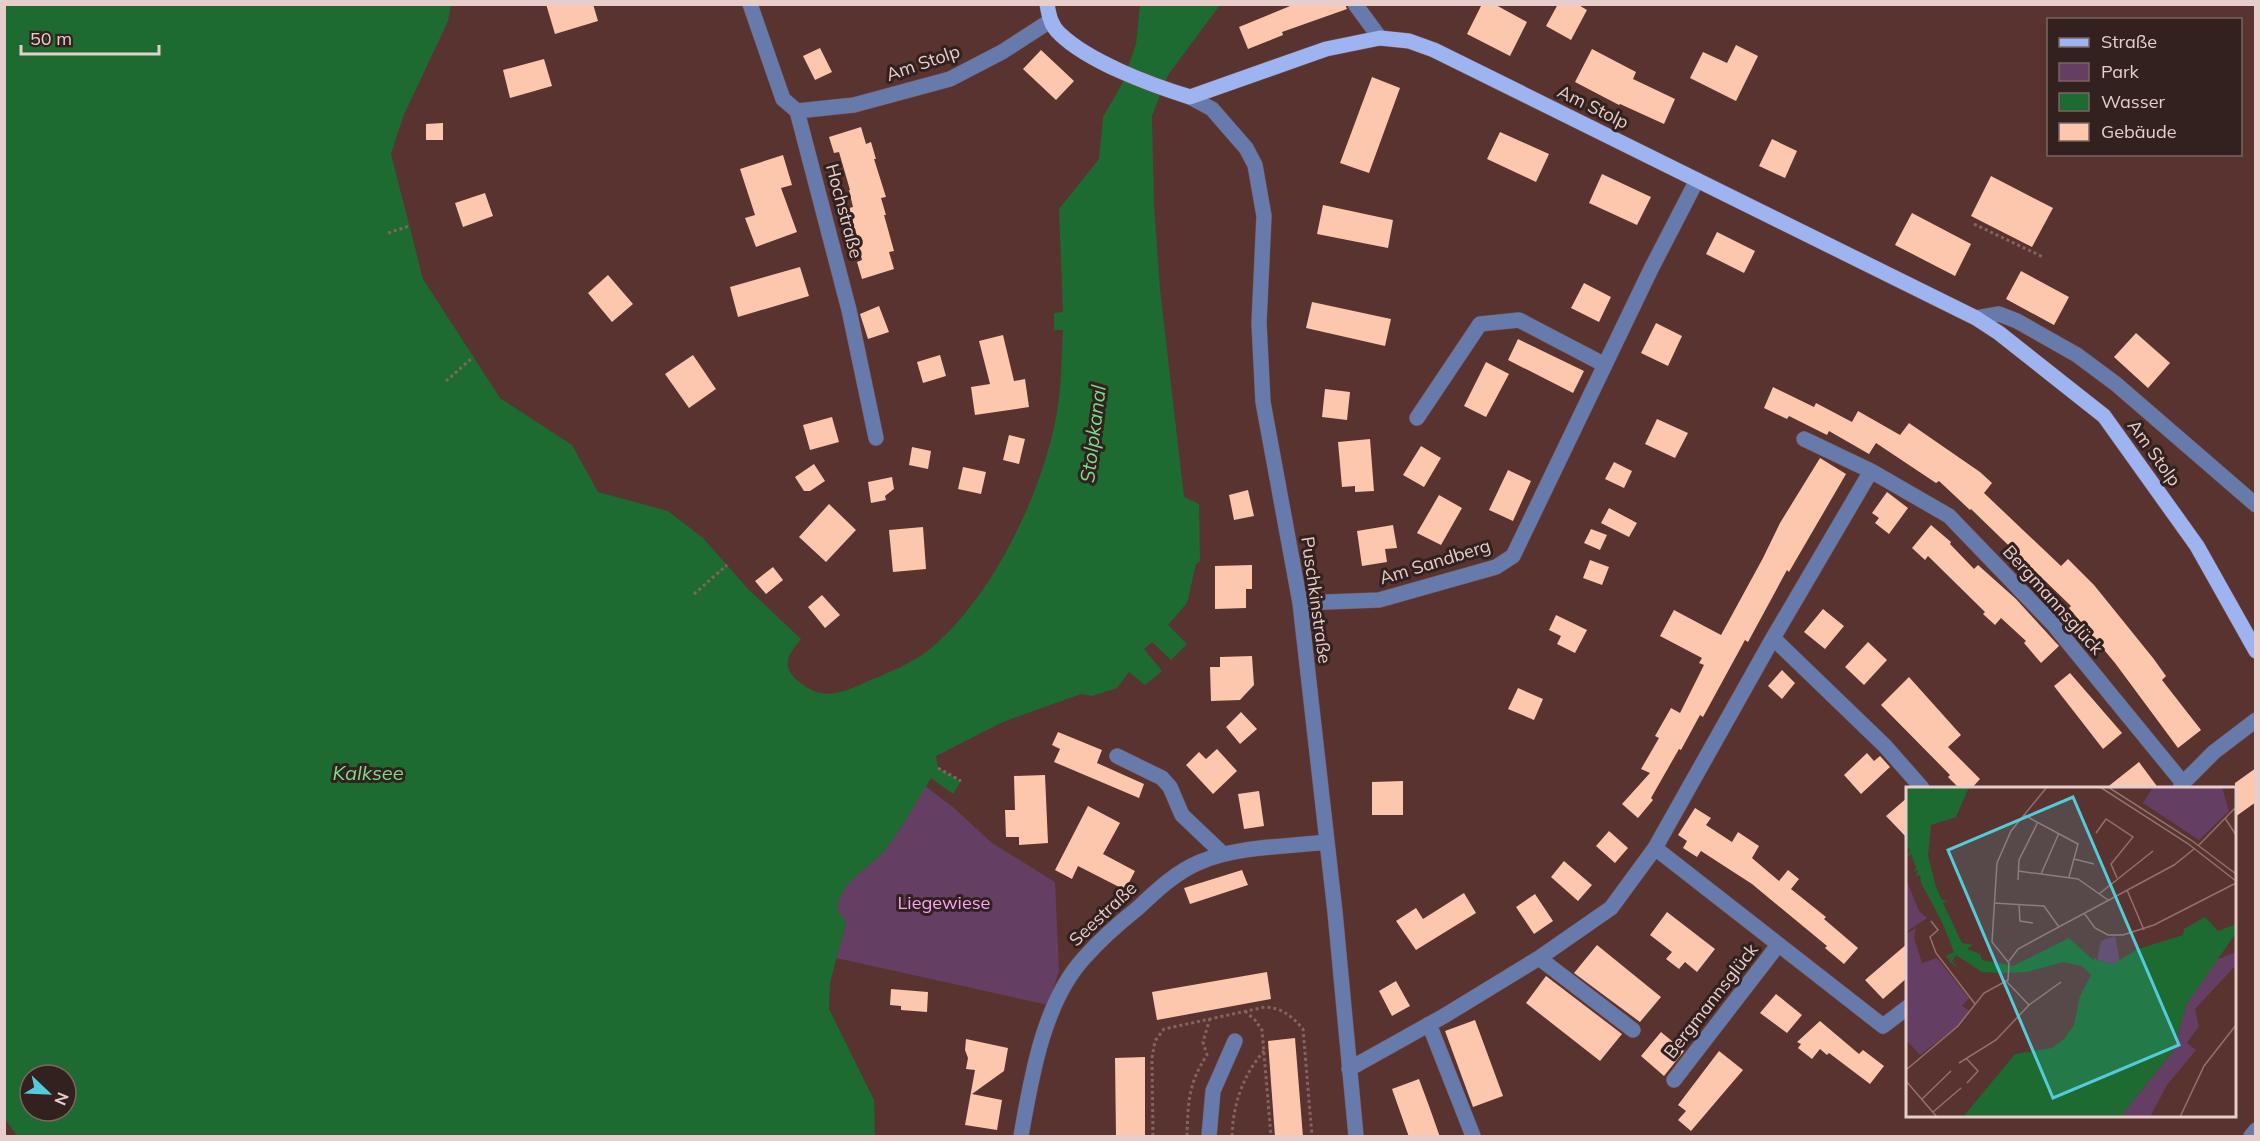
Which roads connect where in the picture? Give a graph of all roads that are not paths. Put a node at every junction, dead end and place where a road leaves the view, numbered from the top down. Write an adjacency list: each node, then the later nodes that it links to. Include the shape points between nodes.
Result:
1 (750, 4): 7 (street, Hochstraße, via 783,99)
2 (1047, 4): 4 (main road)
3 (1355, 4): 5 (street)
4 (1050, 21): 6 (main road, via 1059,33 1103,63); 7 (street, Am Stolp, via 950,79 854,105)
5 (1380, 38): 6 (main road, Am Stolp, via 1326,49); 8 (main road, Am Stolp, via 1409,41 1434,50)
6 (1184, 95): 16 (street, Puschkinstraße, via 1212,109 1246,148 1255,165 1264,216 1259,324 1263,402)
7 (797, 111): 12 (street, Hochstraße, via 849,310)
8 (1697, 180): 9 (main road, Am Stolp); 10 (street, Am Sandberg)
9 (1976, 318): 15 (street, Am Stolp, via 1999,314 2077,355); 18 (main road, Am Stolp, via 2103,416 2197,546)
10 (1605, 365): 11 (street, via 1519,320 1480,324); 16 (street, Am Sandberg, via 1513,556 1496,567 1379,600)
11 (1417, 418)
12 (876, 438)
13 (1804, 439): 14 (street, Bergmannsglück)
14 (1871, 471): 17 (street); 21 (street, Bergmannsglück, via 1949,516 2053,624)
15 (2256, 505)
16 (1300, 603): 23 (street, Puschkinstraße)
17 (1773, 638): 22 (street, via 1886,746); 24 (street)
18 (2256, 651)
19 (2256, 720): 21 (street, Bergmannsglück, via 2214,752)
20 (1118, 756): 25 (street, via 1162,778 1170,786 1182,815)
21 (2182, 786)
22 (1920, 787)
23 (1326, 842): 25 (street, Seestraße); 32 (street, Puschkinstraße)
24 (1655, 848): 26 (street, Bergmannsglück); 27 (street, via 1611,908)
25 (1223, 854): 35 (street, Seestraße, via 1174,876 1083,959 1051,1014 1032,1073)
26 (1778, 945): 28 (street, Bergmannsglück, via 1883,1026); 33 (street, Bergmannsglück)
27 (1539, 958): 29 (street); 30 (street)
28 (1906, 1009)
29 (1429, 1024): 32 (street); 38 (street)
30 (1633, 1030)
31 (1235, 1041): 36 (street, via 1213,1091)
32 (1349, 1069): 37 (street, Puschkinstraße)
33 (1674, 1080)
34 (2256, 1130): 39 (street)
35 (1021, 1137)
36 (1209, 1137)
37 (1356, 1137)
38 (1473, 1137)
39 (2251, 1137)

